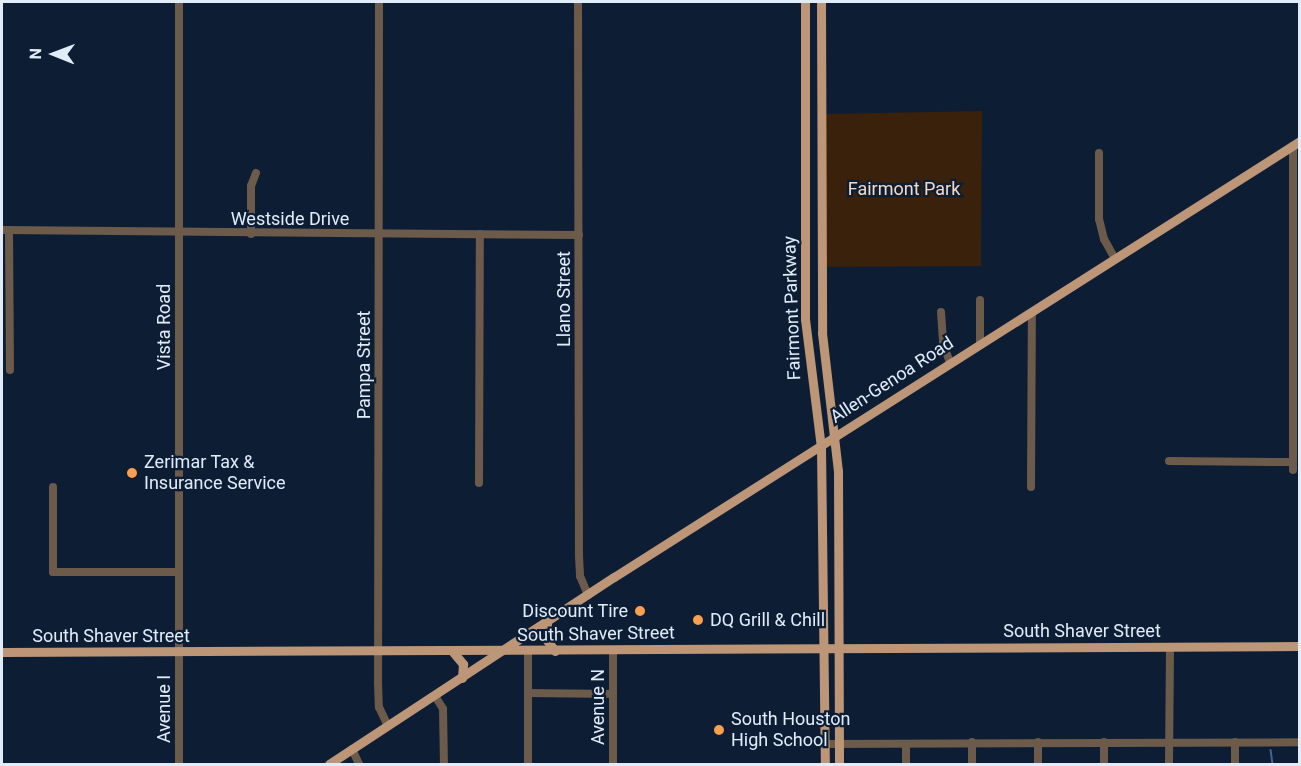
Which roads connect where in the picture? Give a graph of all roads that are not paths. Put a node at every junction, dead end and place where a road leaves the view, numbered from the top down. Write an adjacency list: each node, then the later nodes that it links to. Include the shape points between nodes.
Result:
1 (179, 2): 15 (street, Vista Road)
2 (379, 2): 17 (street, Pampa Street)
3 (578, 2): 19 (street, Llano Street)
4 (805, 2): 6 (main road, Fairmont Parkway)
5 (821, 2): 7 (main road, Fairmont Parkway)
6 (805, 104): 7 (main road); 12 (main road, Fairmont Parkway)
7 (821, 104): 11 (main road, Fairmont Parkway)
8 (1296, 144): 13 (street); 20 (main road, Allen-Genoa Road)
9 (1099, 153): 20 (street, via 1101,230)
10 (256, 173): 16 (street, via 251,186)
11 (821, 195): 12 (main road); 28 (main road, Fairmont Parkway)
12 (805, 196): 26 (main road, Fairmont Parkway)
13 (1296, 198): 24 (street)
14 (5, 230): 15 (street, Westside Drive); 29 (street)
15 (179, 234): 16 (street, Westside Drive); 38 (street, Vista Road)
16 (251, 234): 17 (street, Westside Drive)
17 (379, 234): 18 (street, Westside Drive); 49 (street, Pampa Street)
18 (480, 234): 19 (street, Westside Drive); 33 (street)
19 (579, 235): 39 (street, Llano Street, via 579,562)
20 (1115, 259): 23 (main road, Allen-Genoa Road)
21 (980, 300): 25 (street)
22 (941, 312): 27 (street, via 943,344)
23 (1032, 313): 25 (main road, Allen-Genoa Road); 35 (street)
24 (1296, 329): 32 (street, via 1293,466)
25 (980, 343): 27 (main road, Allen-Genoa Road)
26 (807, 356): 28 (main road, via 813,362); 31 (main road, Fairmont Parkway)
27 (950, 362): 30 (main road, Allen-Genoa Road)
28 (825, 363): 30 (main road, Fairmont Parkway)
29 (10, 370)
30 (834, 437): 31 (main road, Allen-Genoa Road); 36 (main road, Fairmont Parkway)
31 (821, 447): 37 (main road, Fairmont Parkway); 39 (main road, Allen-Genoa Road)
32 (1168, 461)
33 (479, 483)
34 (53, 487): 38 (street, via 53,572)
35 (1031, 487)
36 (838, 527): 37 (main road); 44 (main road, Fairmont Parkway)
37 (822, 528): 43 (main road, Fairmont Parkway)
38 (179, 572): 52 (street, Vista Road)
39 (588, 595): 40 (main road, Allen-Genoa Road)
40 (547, 622): 46 (main road, Allen-Genoa Road); 47 (main road, via 546,639)
41 (1299, 646): 42 (main road, South Shaver Street)
42 (1170, 647): 44 (main road, South Shaver Street); 63 (street)
43 (824, 648): 44 (main road, South Shaver Street); 45 (main road, South Shaver Street); 57 (main road, Fairmont Parkway)
44 (838, 648): 58 (main road, Fairmont Parkway)
45 (613, 650): 47 (main road, South Shaver Street); 55 (street, Avenue N)
46 (503, 651): 50 (main road, South Shaver Street); 51 (main road, South Shaver Street); 53 (main road, Allen-Genoa Road)
47 (555, 651): 51 (main road, South Shaver Street)
48 (2, 652): 52 (main road, South Shaver Street)
49 (378, 652): 50 (main road, South Shaver Street); 52 (main road, South Shaver Street); 59 (street, Pampa Street, via 379,707)
50 (453, 652): 53 (main road, via 463,664)
51 (528, 652): 54 (street)
52 (179, 653): 70 (street, Avenue I)
53 (462, 678): 56 (main road, Allen-Genoa Road)
54 (528, 693): 55 (street); 74 (street)
55 (613, 694): 75 (street, Avenue N)
56 (435, 696): 59 (main road, Allen-Genoa Road); 73 (street, via 443,709)
57 (824, 700): 58 (main road); 67 (main road, Fairmont Parkway)
58 (839, 714): 66 (main road, Fairmont Parkway)
59 (388, 726): 69 (main road, Allen-Genoa Road)
60 (972, 742): 61 (street); 68 (street); 79 (street)
61 (1038, 742): 62 (street); 80 (street)
62 (1104, 742): 63 (street); 81 (street)
63 (1170, 742): 64 (street); 82 (street)
64 (1235, 742): 65 (street); 83 (street)
65 (1299, 742)
66 (839, 743): 67 (street); 68 (street); 77 (main road, Fairmont Parkway)
67 (825, 744): 76 (main road, Fairmont Parkway)
68 (906, 744): 78 (street)
69 (352, 749): 71 (main road, Allen-Genoa Road); 72 (street)
70 (179, 765)
71 (329, 765)
72 (359, 765)
73 (444, 765)
74 (528, 765)
75 (613, 765)
76 (825, 765)
77 (839, 765)
78 (906, 765)
79 (972, 765)
80 (1038, 765)
81 (1104, 765)
82 (1169, 765)
83 (1235, 765)

